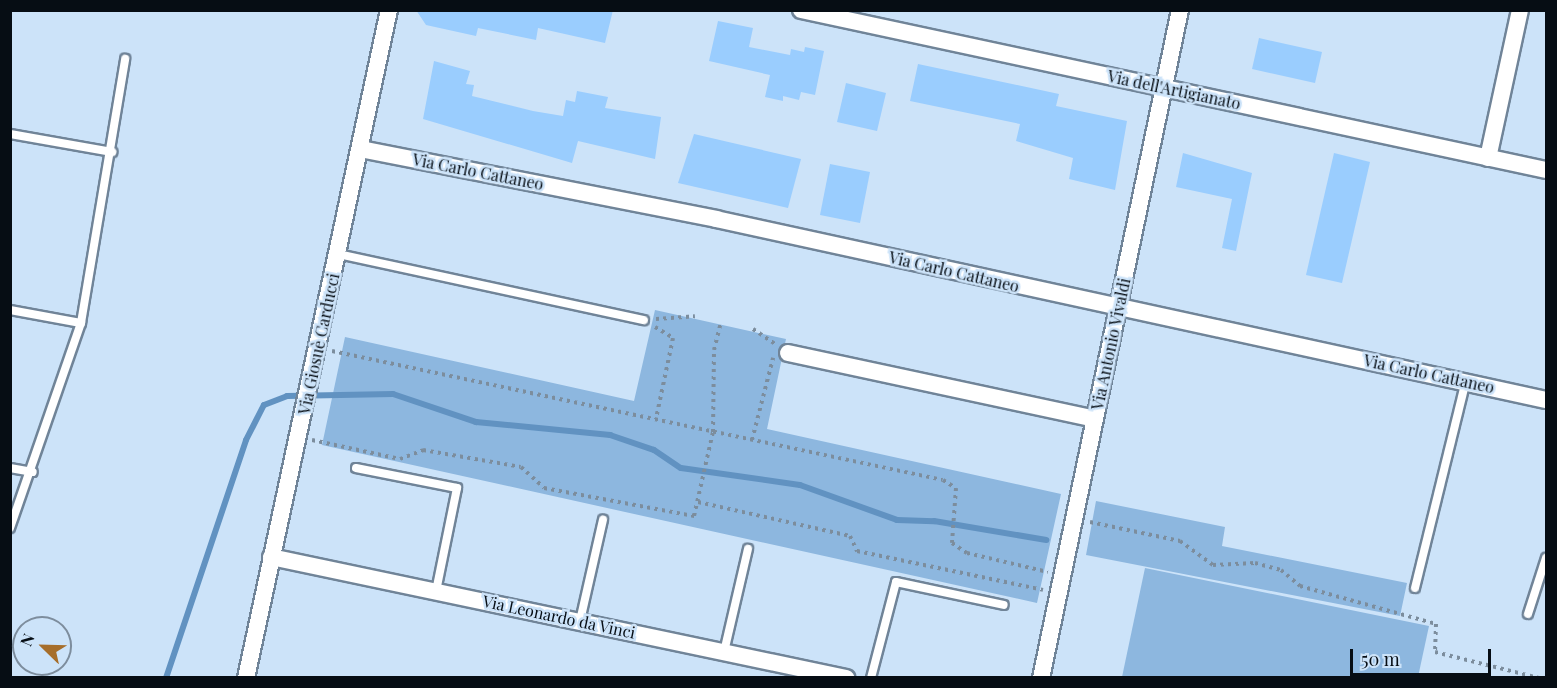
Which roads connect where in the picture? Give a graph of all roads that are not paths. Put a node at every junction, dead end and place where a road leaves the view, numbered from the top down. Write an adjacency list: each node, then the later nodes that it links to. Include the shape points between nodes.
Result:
1 (389, 10): 8 (street, Via Giosuè Carducci)
2 (801, 10): 6 (street, Via dell'Artigianato)
3 (1180, 10): 6 (street, Via Antonio Vivaldi)
4 (1520, 10): 10 (street)
5 (125, 59): 9 (lane)
6 (1164, 88): 10 (street, Via dell'Artigianato); 13 (street, Via Antonio Vivaldi)
7 (10, 134): 9 (lane)
8 (360, 149): 12 (street, Via Giosuè Carducci); 13 (street, Via Carlo Cattaneo)
9 (112, 152): 16 (lane)
10 (1488, 158): 11 (street, Via dell'Artigianato)
11 (1546, 170)
12 (338, 254): 15 (lane); 27 (street, Via Giosuè Carducci)
13 (1118, 308): 18 (street, Via Carlo Cattaneo); 20 (street, Via Antonio Vivaldi)
14 (10, 310): 16 (lane)
15 (644, 320)
16 (81, 323): 23 (lane)
17 (788, 353): 20 (street)
18 (1467, 381): 19 (street, Via Carlo Cattaneo); 29 (lane)
19 (1546, 400)
20 (1095, 419): 38 (street, Via Antonio Vivaldi)
21 (10, 468): 23 (lane)
22 (356, 468): 30 (lane, via 458,488)
23 (33, 472): 25 (lane)
24 (603, 519): 33 (lane)
25 (10, 528)
26 (748, 549): 34 (lane)
27 (272, 557): 30 (street, Via Leonardo da Vinci); 35 (street, Via Giosuè Carducci)
28 (1546, 558): 32 (lane)
29 (1415, 588)
30 (436, 591): 33 (street, Via Leonardo da Vinci)
31 (1004, 605): 37 (lane, via 896,582)
32 (1528, 614)
33 (580, 621): 34 (street, Via Leonardo da Vinci)
34 (724, 652): 36 (street, Via Leonardo da Vinci)
35 (246, 678)
36 (846, 678)
37 (872, 678)
38 (1041, 678)

